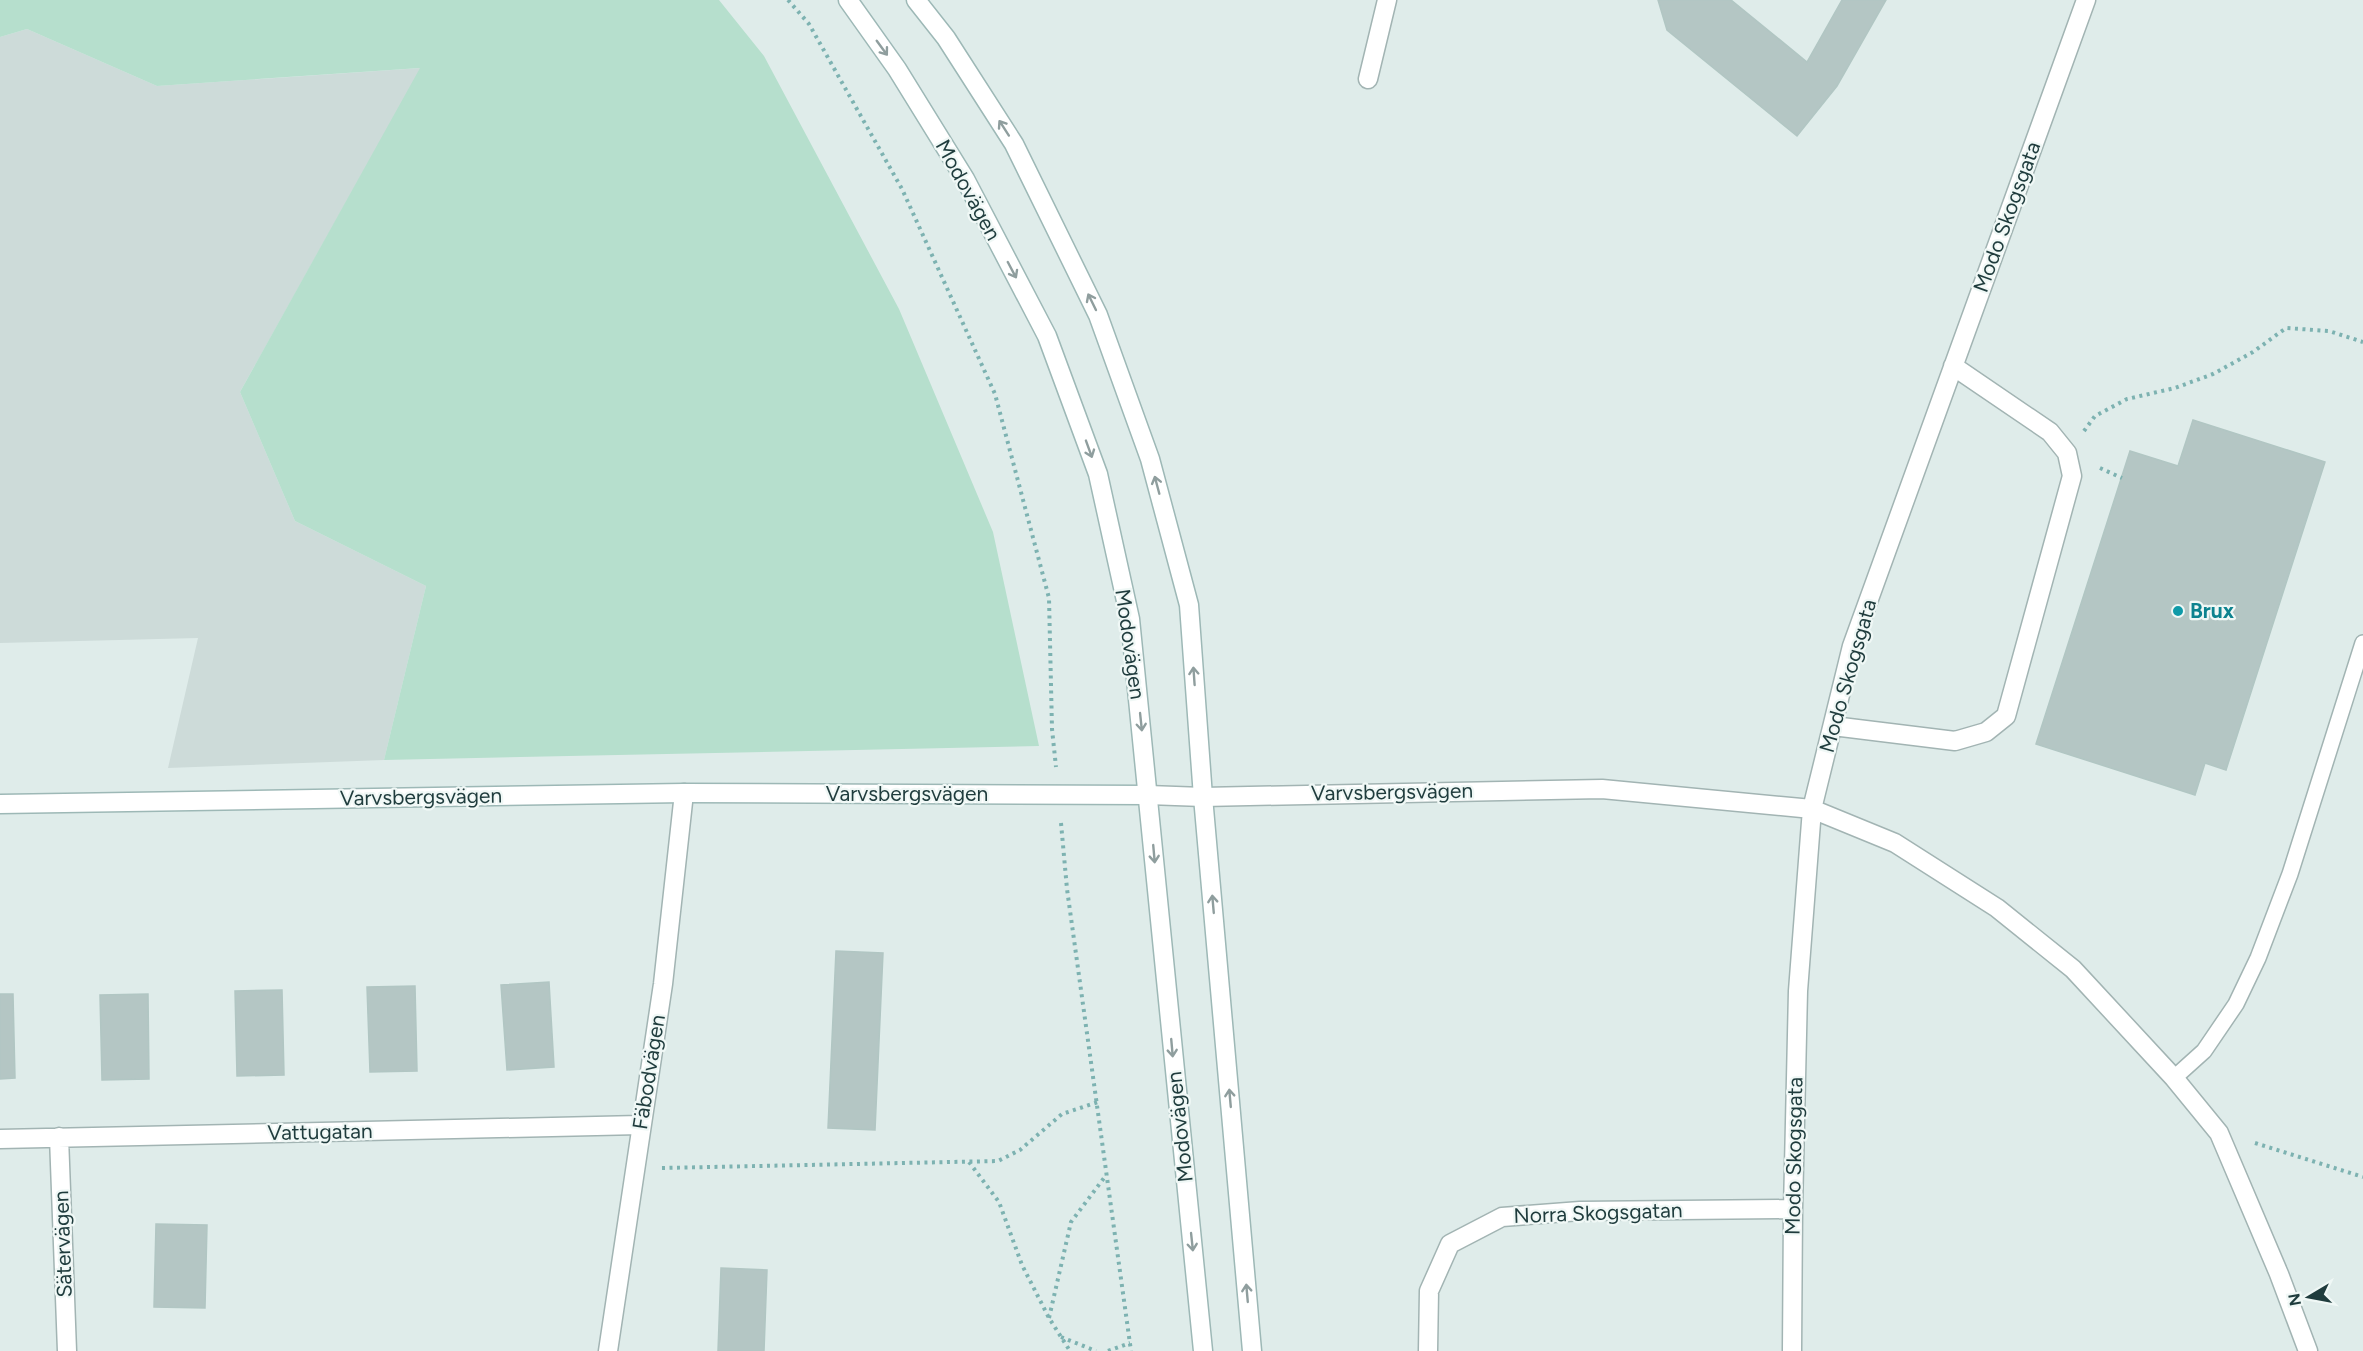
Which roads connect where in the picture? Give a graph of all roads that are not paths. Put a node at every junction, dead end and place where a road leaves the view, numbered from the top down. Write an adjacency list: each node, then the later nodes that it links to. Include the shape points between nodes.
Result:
1 (848, 0): 10 (street, Modovägen, one-way to 10, via 897,69 965,179 1051,346 1098,474 1128,608)
2 (916, 0): 11 (street, one-way to 2, via 1189,605 1150,459 1098,315 1014,144 946,38)
3 (1387, 0): 5 (street)
4 (2086, 0): 6 (street, Modo Skogsgata)
5 (1368, 80)
6 (1953, 366): 8 (street, Modo Skogsgata, via 1852,646); 8 (street, via 2050,432 2067,453 2072,476 2006,716 1986,732 1955,741)
7 (2363, 643): 14 (lane, via 2290,874 2258,958 2236,1004 2204,1051)
8 (1833, 726): 13 (street, Modo Skogsgata)
9 (684, 793): 10 (street, Varvsbergsvägen); 12 (street, Varvsbergsvägen); 15 (street, Fäbodvägen, via 663,984)
10 (1148, 795): 11 (street, Varvsbergsvägen); 21 (street, Modovägen, one-way to 21)
11 (1203, 797): 13 (street, Varvsbergsvägen, via 1602,789); 22 (street, one-way to 11)
12 (0, 804)
13 (1812, 810): 14 (street, Varvsbergsvägen, via 1895,843 1997,908 2073,969); 18 (street, Modo Skogsgata, via 1798,991)
14 (2174, 1078): 25 (street, Varvsbergsvägen, via 2219,1133)
15 (640, 1125): 16 (street, Vattugatan); 20 (street, Fäbodvägen)
16 (58, 1137): 17 (street, Vattugatan); 19 (street, Sätervägen)
17 (0, 1139)
18 (1793, 1209): 23 (street, Norra Skogsgatan, via 1581,1211 1502,1217 1450,1244 1429,1291); 24 (street, Modo Skogsgata)
19 (67, 1351)
20 (608, 1351)
21 (1203, 1351)
22 (1252, 1351)
23 (1428, 1351)
24 (1792, 1351)
25 (2308, 1351)

